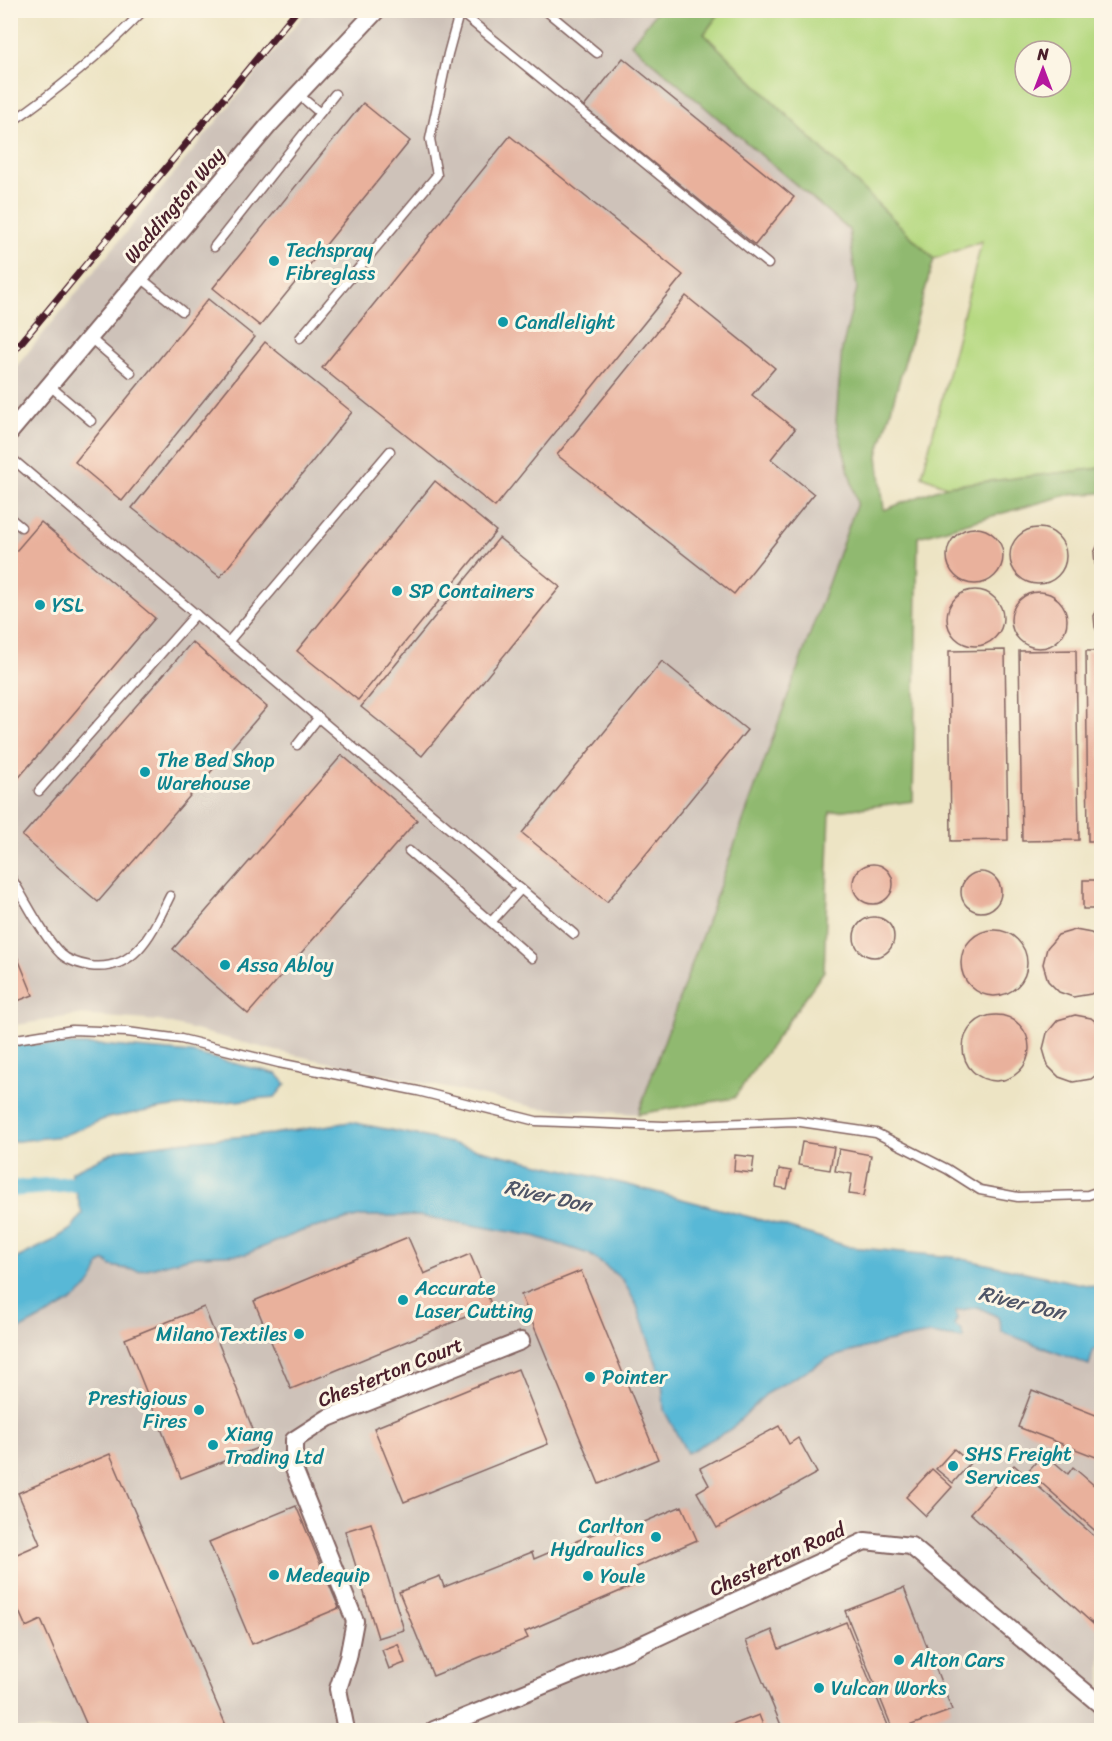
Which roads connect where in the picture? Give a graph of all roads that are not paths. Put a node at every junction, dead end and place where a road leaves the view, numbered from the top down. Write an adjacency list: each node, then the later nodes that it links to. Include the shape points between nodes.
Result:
1 (144, 10): 9 (lane, via 99,55)
2 (377, 10): 6 (street, Waddington Way)
3 (545, 10): 5 (lane)
4 (460, 11): 11 (lane); 15 (lane, via 430,139 437,175)
5 (597, 53)
6 (298, 94): 8 (lane); 12 (street, Waddington Way)
7 (335, 94): 8 (lane)
8 (320, 113): 10 (lane)
9 (10, 123)
10 (214, 247)
11 (768, 264)
12 (141, 278): 13 (lane); 14 (street, Waddington Way)
13 (182, 311)
14 (90, 338): 16 (lane); 17 (street, Waddington Way)
15 (300, 338)
16 (131, 373)
17 (50, 386): 18 (lane); 19 (street, Waddington Way)
18 (91, 421)
19 (10, 432)
20 (390, 451): 25 (lane)
21 (10, 457): 24 (lane)
22 (10, 518): 23 (lane)
23 (21, 527)
24 (196, 614): 25 (lane); 28 (lane)
25 (229, 641): 26 (lane)
26 (319, 717): 27 (lane); 31 (lane)
27 (297, 745)
28 (39, 791)
29 (409, 851): 33 (lane)
30 (10, 876): 32 (lane, via 62,955 79,964 99,967 123,962 138,952)
31 (521, 889): 33 (lane); 34 (lane)
32 (170, 896)
33 (491, 922): 35 (lane)
34 (574, 934)
35 (532, 958)
36 (10, 1040): 37 (lane, via 72,1030 181,1039 536,1121 664,1126 794,1121 876,1133 980,1190 1018,1197 1088,1195)
37 (1101, 1190)
38 (521, 1341): 40 (street, Chesterton Court, via 328,1418 294,1440 294,1469 355,1621 338,1689)
39 (1101, 1706): 41 (street, Chesterton Road, via 911,1546 865,1541 632,1649)
40 (346, 1731)
41 (434, 1731)

